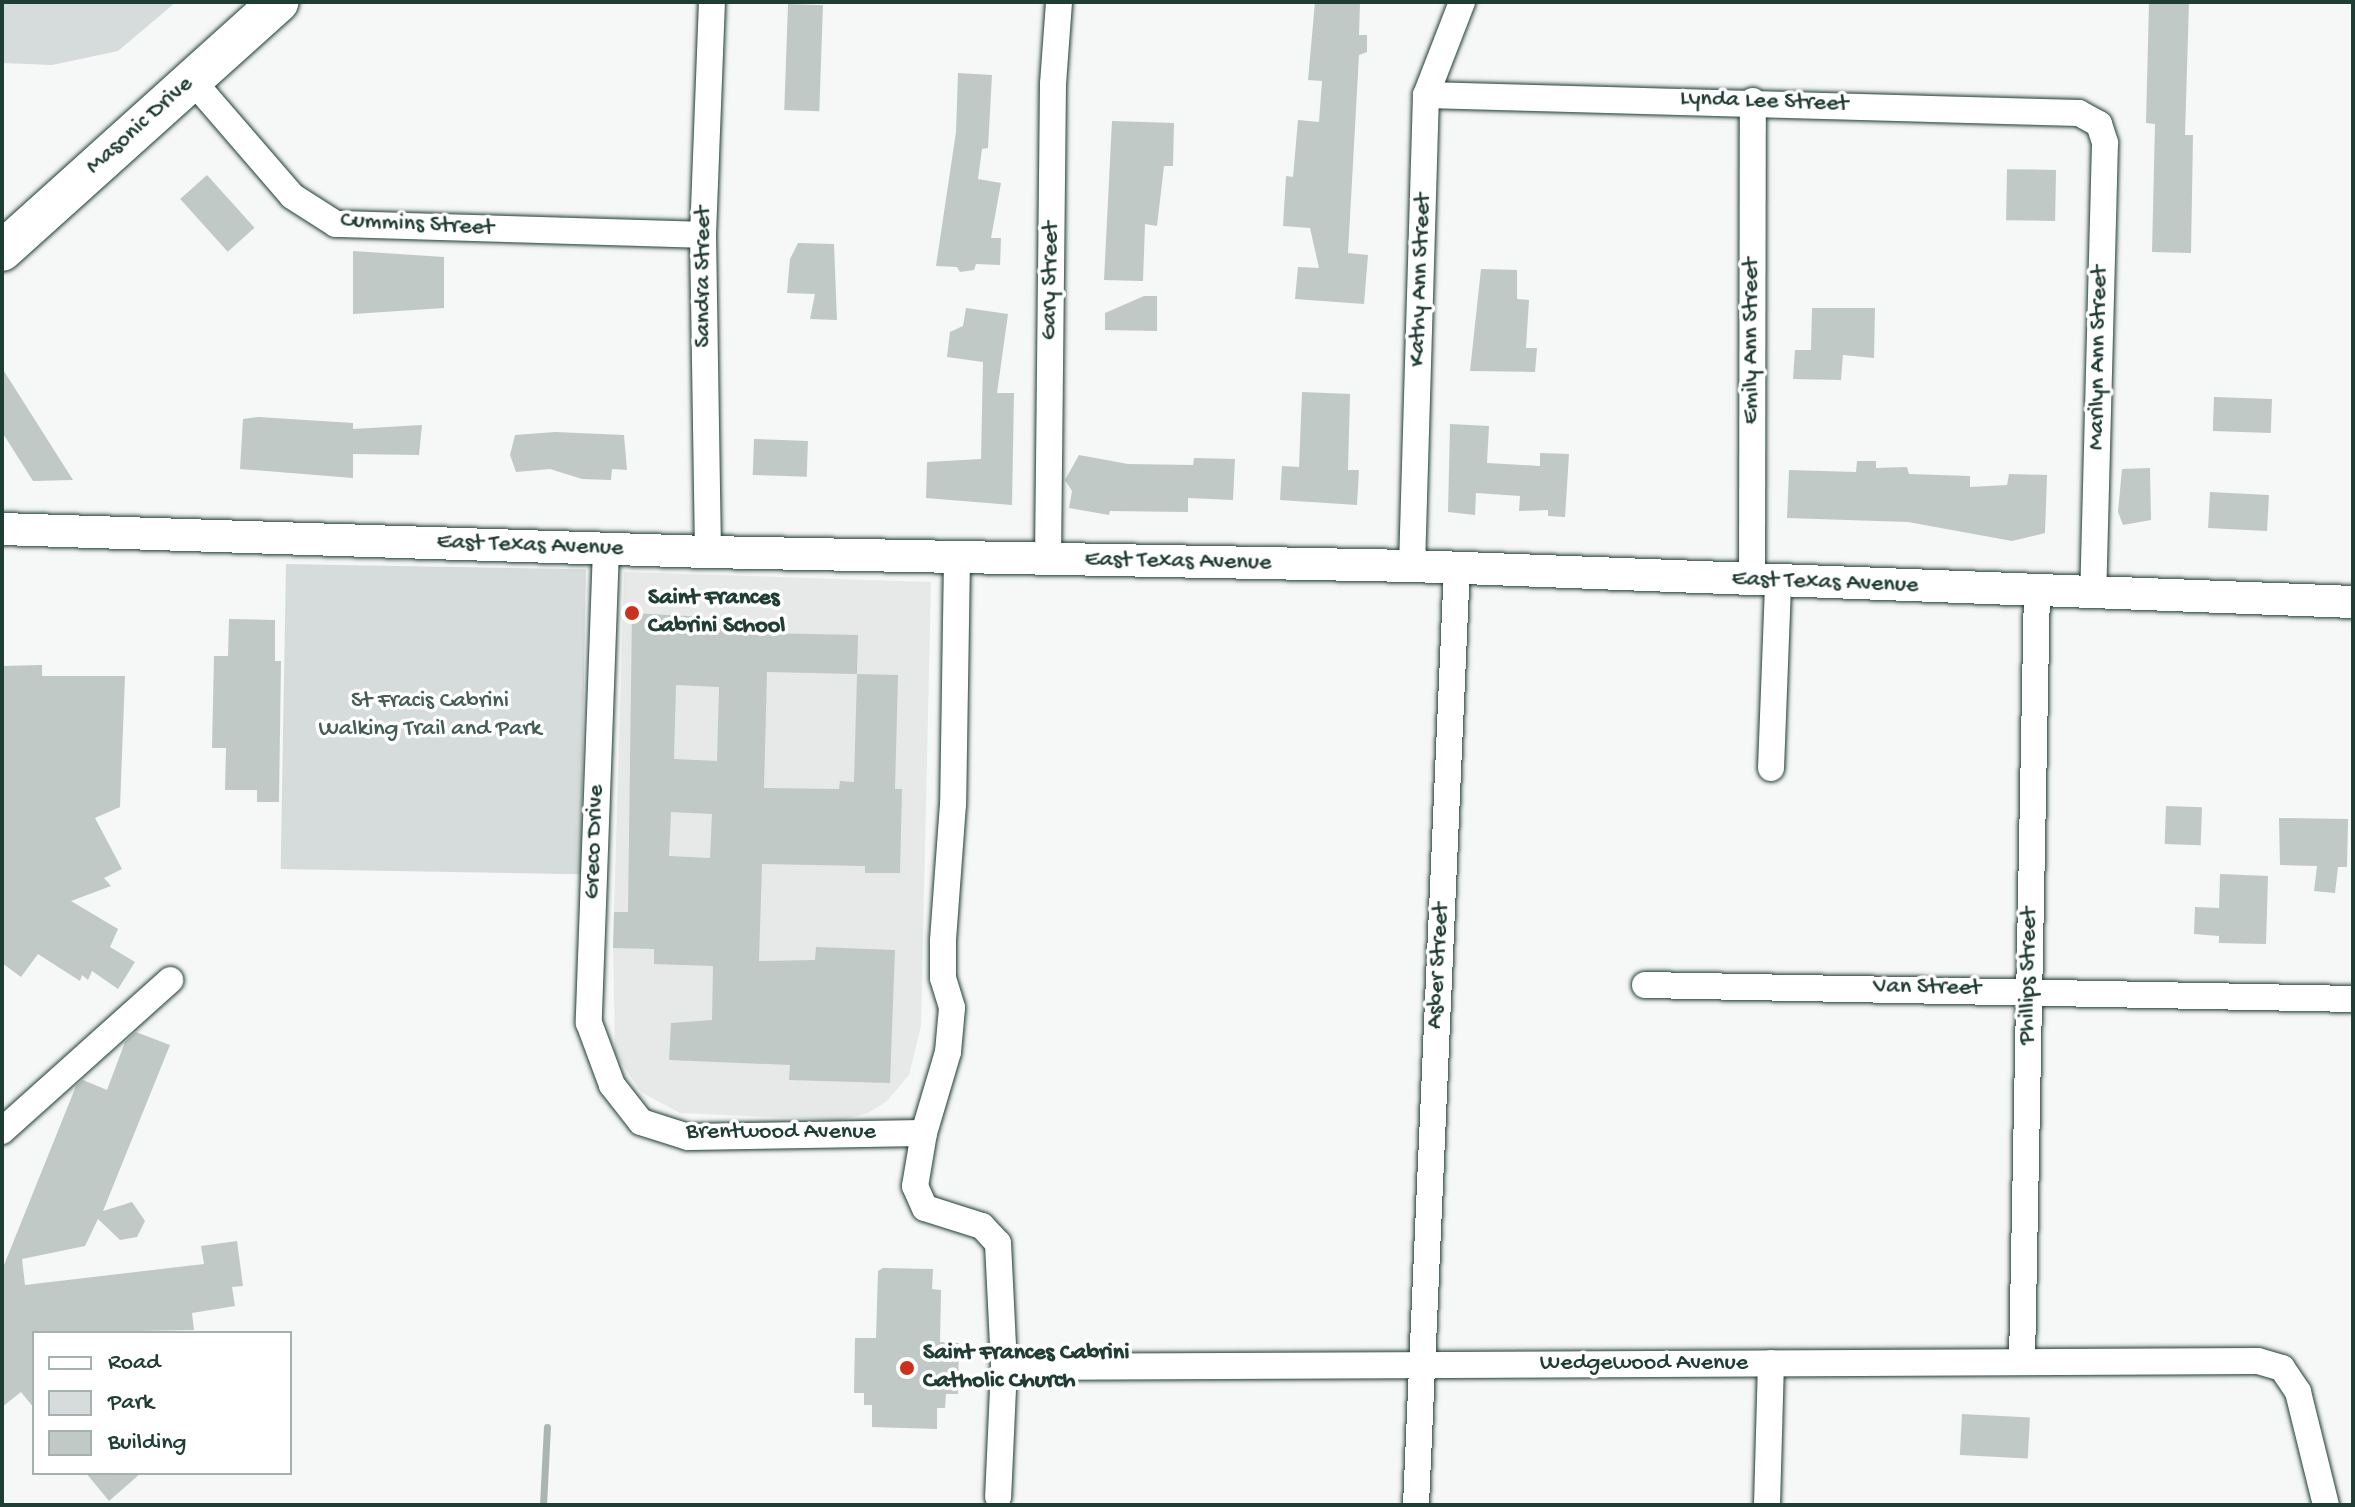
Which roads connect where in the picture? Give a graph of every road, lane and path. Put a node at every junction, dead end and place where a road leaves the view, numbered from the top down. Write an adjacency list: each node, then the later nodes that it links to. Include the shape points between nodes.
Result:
1 (279, 2): 5 (main road, Masonic Drive)
2 (712, 2): 9 (street, Sandra Street)
3 (1059, 2): 15 (street, Gary Street, via 1053,84)
4 (1462, 2): 6 (street, Kathy Ann Street)
5 (192, 80): 9 (street, Cummins Street, via 292,196 336,224); 10 (main road, Masonic Drive)
6 (1426, 95): 7 (street, Lynda Lee Street); 16 (street, Kathy Ann Street)
7 (1753, 101): 8 (street, Lynda Lee Street, via 2079,113); 18 (street, Emily Ann Street)
8 (2099, 124): 20 (street, Marilyn Ann Street, via 2105,143)
9 (703, 235): 13 (street, Sandra Street)
10 (2, 251)
11 (2, 529): 12 (street, East Texas Avenue)
12 (606, 549): 13 (street, East Texas Avenue); 27 (street, Greco Drive, via 589,1023 612,1085)
13 (708, 552): 14 (street, East Texas Avenue)
14 (957, 558): 15 (street, East Texas Avenue); 29 (street, via 954,789 943,941 943,978 952,1008 948,1052)
15 (1048, 560): 16 (street, East Texas Avenue)
16 (1412, 566): 17 (street, East Texas Avenue)
17 (1457, 567): 18 (street, East Texas Avenue); 32 (street, Asber Street)
18 (1765, 582): 19 (street, East Texas Avenue); 22 (street)
19 (2037, 589): 20 (street, East Texas Avenue); 25 (street, Phillips Street)
20 (2093, 592): 21 (street, East Texas Avenue)
21 (2353, 602)
22 (1771, 768)
23 (170, 980): 28 (street)
24 (1645, 985): 25 (street, Van Street)
25 (2029, 990): 26 (street, Van Street); 30 (street, Phillips Street)
26 (2353, 999)
27 (641, 1122): 29 (street, Brentwood Avenue, via 688,1137)
28 (2, 1131)
29 (924, 1133): 33 (street, via 915,1186 925,1208 982,1226 998,1243)
30 (2022, 1362): 31 (street, Wedgewood Avenue); 37 (street, Wedgewood Avenue, via 2258,1361 2282,1368 2298,1392)
31 (1771, 1363): 32 (street, Wedgewood Avenue); 36 (street)
32 (1421, 1365): 33 (street, Wedgewood Avenue); 35 (street, Asber Street)
33 (1004, 1367): 34 (street)
34 (998, 1497)
35 (1416, 1505)
36 (1767, 1505)
37 (2326, 1505)

